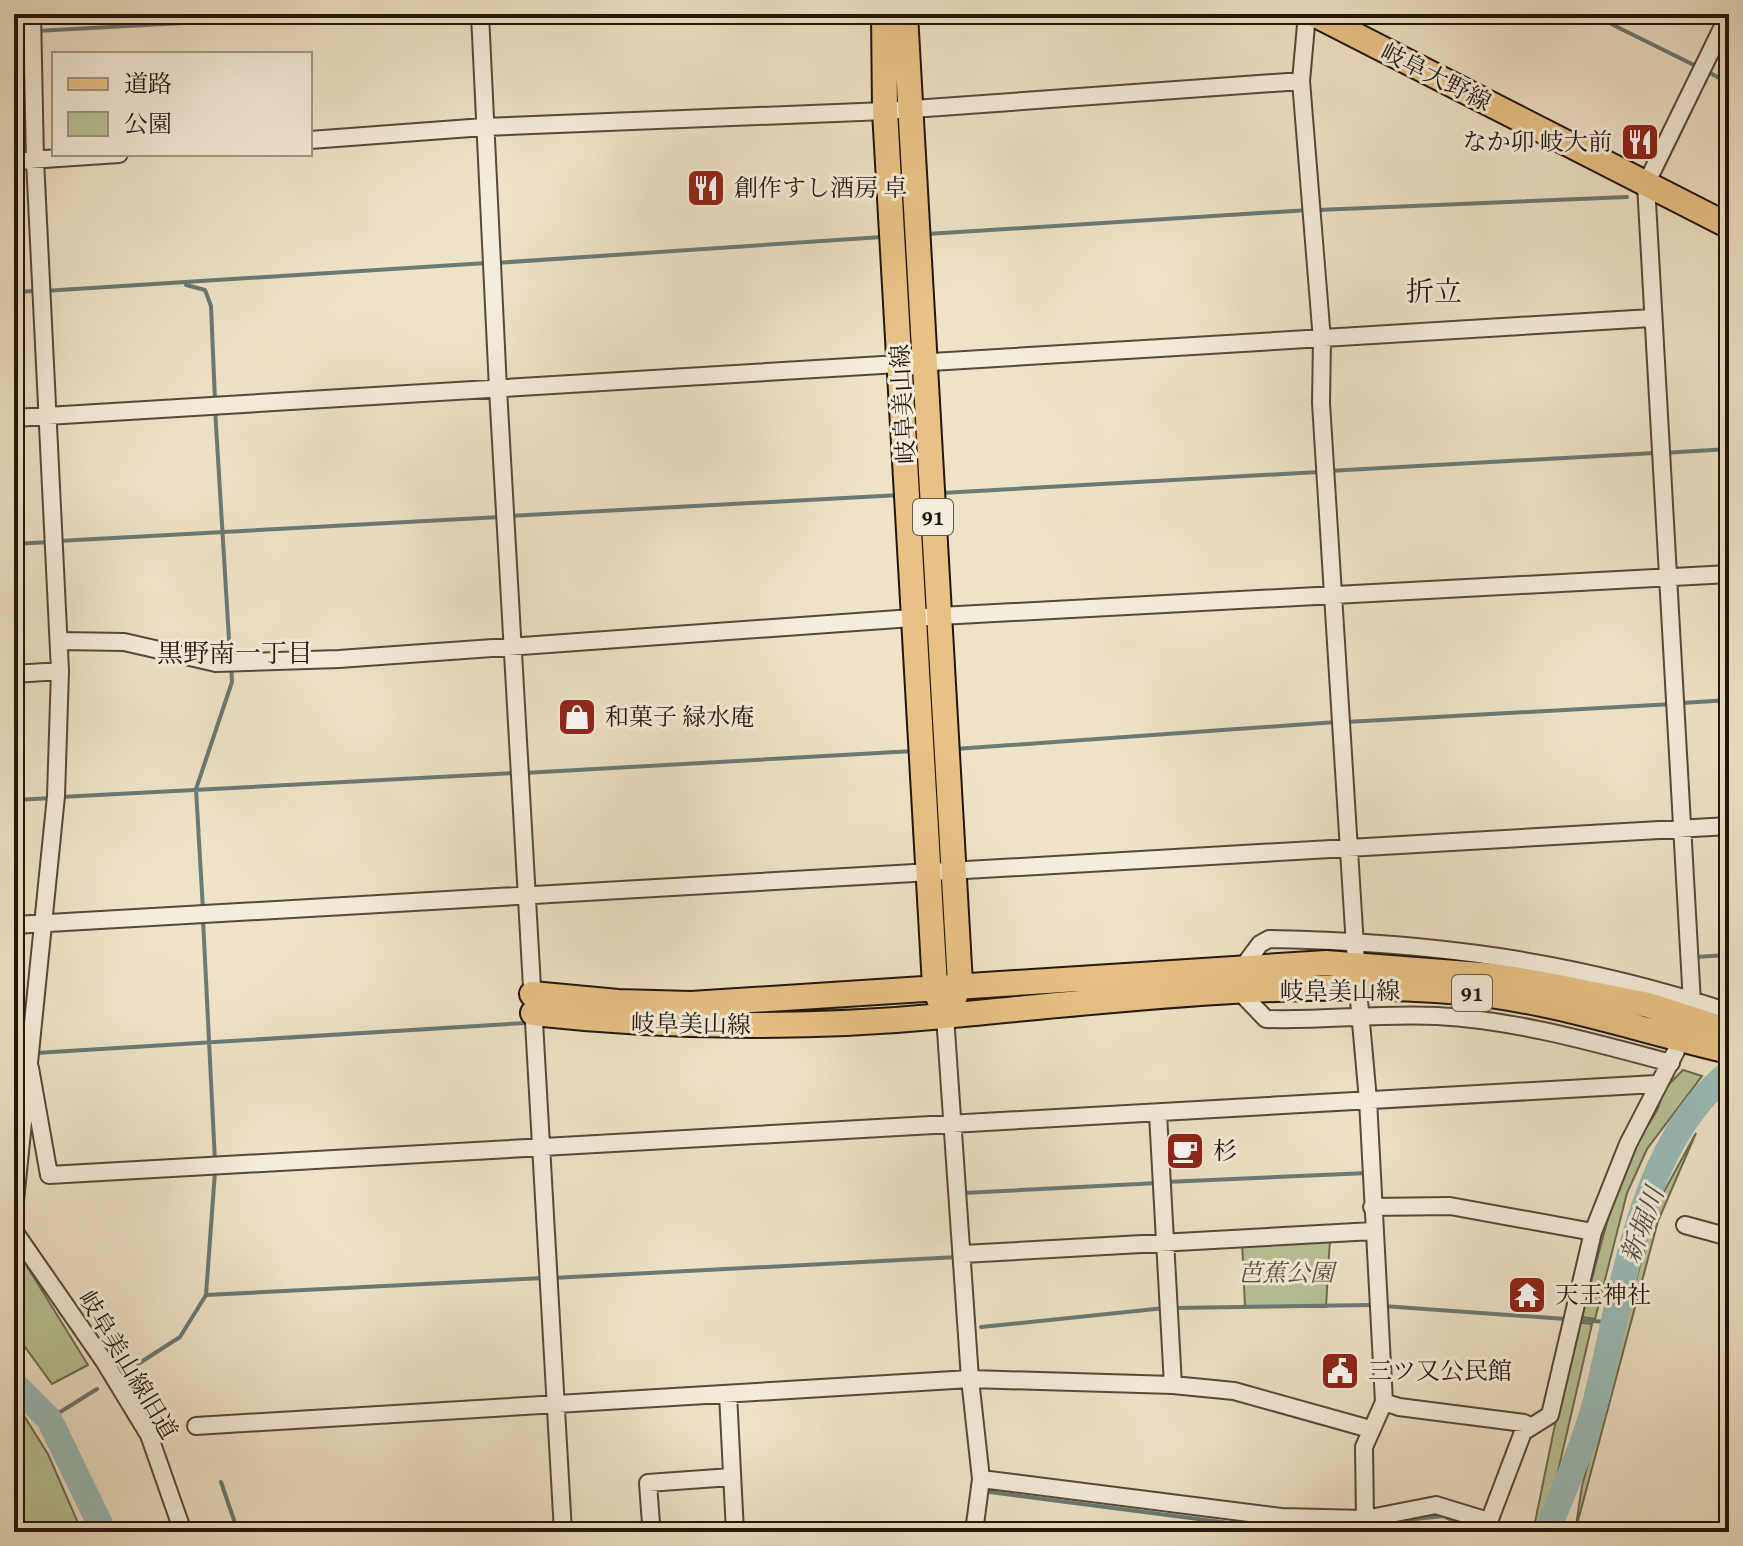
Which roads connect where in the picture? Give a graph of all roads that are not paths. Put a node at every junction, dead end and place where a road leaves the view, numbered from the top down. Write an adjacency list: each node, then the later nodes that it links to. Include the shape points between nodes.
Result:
1 (32, 14): 14 (street)
2 (480, 14): 11 (street)
3 (884, 14): 10 (main road, 岐阜美山線 / 91)
4 (905, 14): 9 (main road, 岐阜美山線 / 91)
5 (1307, 14): 8 (street)
6 (1314, 14): 16 (main road, 岐阜大野線)
7 (1729, 14): 16 (street)
8 (1301, 81): 9 (street); 19 (street)
9 (910, 109): 10 (street); 20 (main road, 岐阜美山線 / 91)
10 (885, 111): 11 (street); 20 (main road, 岐阜美山線 / 91)
11 (484, 127): 12 (street); 21 (street)
12 (312, 140)
13 (91, 156): 14 (street)
14 (35, 160): 15 (street); 22 (street)
15 (14, 161)
16 (1646, 184): 17 (main road, 岐阜大野線); 18 (street)
17 (1729, 226)
18 (1651, 318): 19 (street); 25 (street)
19 (1322, 340): 20 (street); 26 (street)
20 (912, 363): 21 (street); 27 (main road, 岐阜美山線 / 91); 28 (main road, 岐阜美山線 / 91)
21 (498, 389): 22 (street); 30 (street)
22 (50, 416): 23 (street); 29 (street)
23 (14, 418)
24 (1729, 574): 25 (street)
25 (1669, 578): 26 (street); 34 (street)
26 (1333, 593): 27 (street); 35 (street)
27 (940, 616): 28 (street); 36 (main road, 岐阜美山線 / 91)
28 (914, 618): 30 (street); 36 (main road, 岐阜美山線 / 91)
29 (60, 641): 30 (street, via 124,642 216,663); 31 (street)
30 (514, 648): 37 (street)
31 (60, 671): 32 (street); 38 (street, via 56,796)
32 (14, 674)
33 (1729, 826): 34 (street)
34 (1681, 828): 35 (street); 48 (street)
35 (1351, 847): 36 (street); 40 (street)
36 (940, 869): 37 (street); 42 (main road, 岐阜美山線 / 91); 43 (main road, 岐阜美山線 / 91)
37 (526, 893): 38 (street); 45 (street)
38 (42, 924): 39 (street); 51 (street)
39 (14, 925)
40 (1355, 953): 41 (main road, 岐阜美山線 / 91); 44 (street); 48 (main road, 岐阜美山線 / 91, via 1611,996); 48 (street, via 1479,952 1549,967)
41 (1241, 980): 42 (main road, 岐阜美山線 / 91); 44 (main road, 岐阜美山線 / 91); 47 (main road, 岐阜美山線 / 91)
42 (960, 984): 43 (main road, 岐阜美山線 / 91); 47 (main road, 岐阜美山線 / 91)
43 (935, 986): 45 (main road, 岐阜美山線 / 91, via 691,1004); 47 (main road, 岐阜美山線 / 91)
44 (1359, 1002): 48 (street, via 1538,1026); 48 (main road, 岐阜美山線 / 91, via 1464,992); 53 (street)
45 (532, 1003): 47 (main road, 岐阜美山線 / 91, via 633,1024 798,1025); 56 (street)
46 (1729, 1012): 48 (street)
47 (945, 1016): 55 (street)
48 (1688, 1031): 49 (main road, 岐阜美山線 / 91); 50 (main road, 岐阜美山線 / 91); 52 (street)
49 (1729, 1031)
50 (1729, 1051)
51 (30, 1068): 56 (street, via 49,1175); 58 (street)
52 (1656, 1084): 53 (street); 62 (street)
53 (1368, 1100): 54 (street); 57 (street)
54 (1158, 1114): 55 (street); 64 (street)
55 (955, 1124): 56 (street); 65 (street)
56 (540, 1148): 70 (street)
57 (1372, 1207): 61 (street); 62 (street, via 1450,1206)
58 (14, 1211)
59 (1685, 1225): 63 (street)
60 (14, 1231): 80 (street, 岐阜美山線旧道, via 149,1435)
61 (1373, 1231): 64 (street); 69 (street)
62 (1593, 1232): 72 (street, via 1550,1415)
63 (1729, 1237)
64 (1166, 1242): 65 (street); 67 (street)
65 (963, 1254): 66 (street)
66 (970, 1379): 67 (street); 68 (street); 75 (street)
67 (1173, 1385): 73 (street, via 1234,1391)
68 (728, 1394): 70 (street); 74 (street)
69 (1384, 1402): 72 (street); 73 (street)
70 (557, 1405): 71 (street); 81 (street)
71 (196, 1426)
72 (1531, 1427): 79 (street, via 1523,1432)
73 (1370, 1429): 76 (street, via 1363,1463)
74 (731, 1477): 77 (street, via 648,1483); 82 (street)
75 (981, 1479): 78 (street); 83 (street)
76 (1365, 1519): 78 (street); 79 (street, via 1436,1505)
77 (651, 1524)
78 (1280, 1525)
79 (1487, 1526)
80 (183, 1532)
81 (563, 1532)
82 (735, 1532)
83 (974, 1532)

